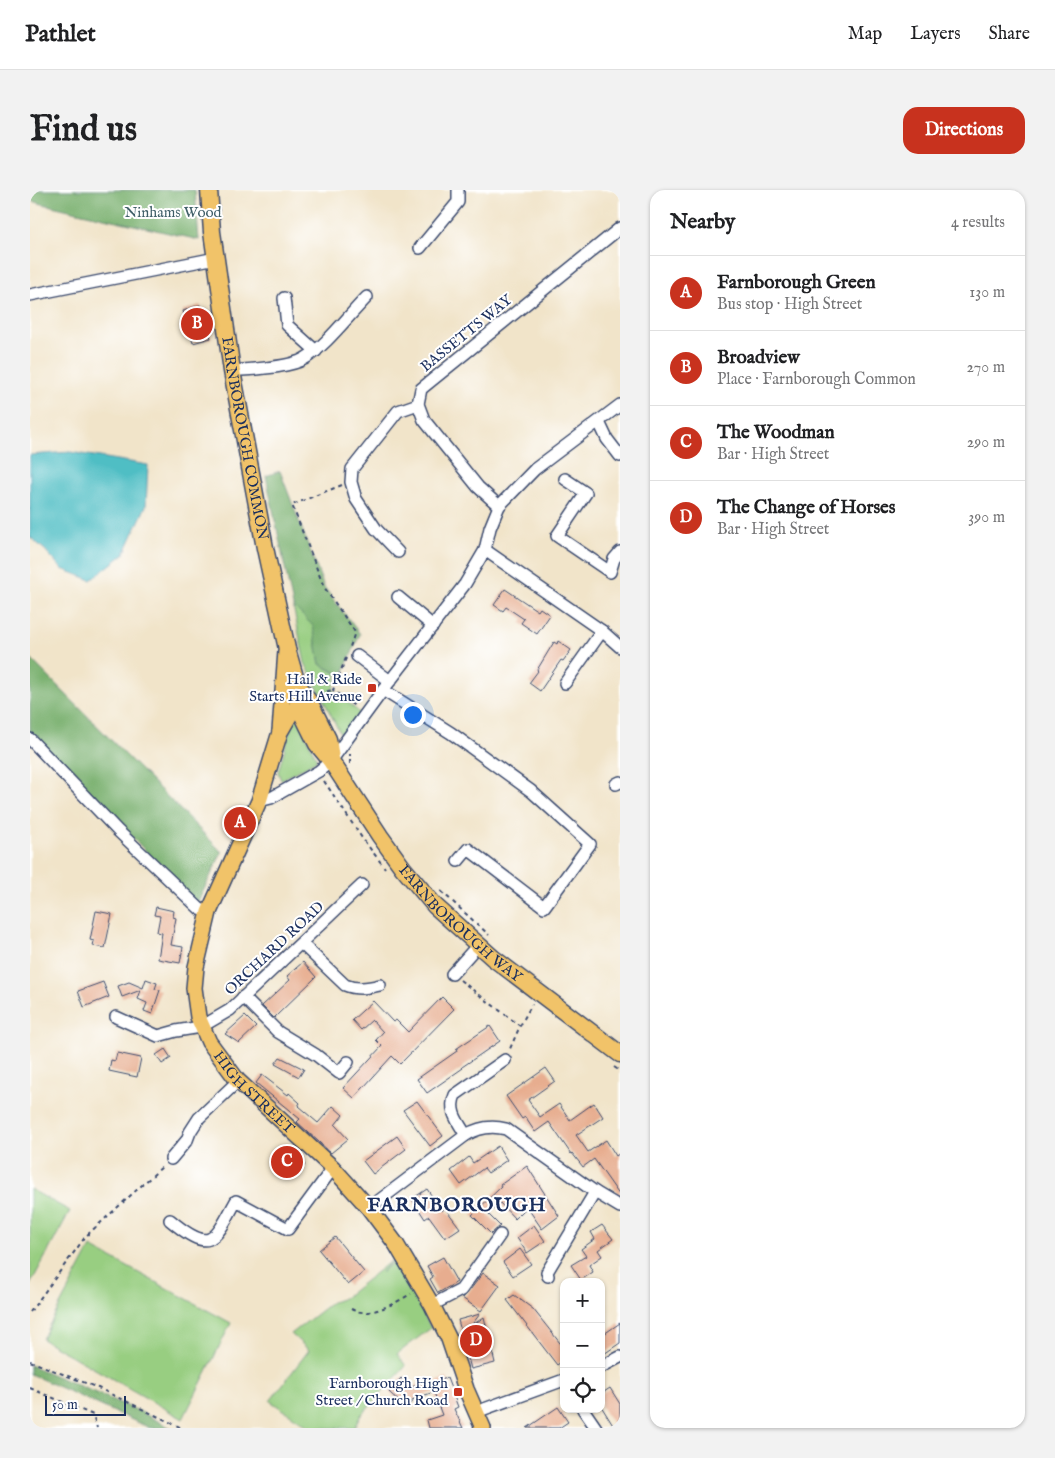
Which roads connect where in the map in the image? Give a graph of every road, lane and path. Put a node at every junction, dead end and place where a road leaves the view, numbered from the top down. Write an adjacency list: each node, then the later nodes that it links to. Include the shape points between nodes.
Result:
1 (210, 190): 5 (highway, FARNBOROUGH COMMON)
2 (458, 190): 4 (street, via 458,202)
3 (620, 228): 11 (street, BASSETTS WAY, via 421,389)
4 (420, 248)
5 (216, 258): 6 (street); 10 (highway, FARNBOROUGH COMMON)
6 (30, 295)
7 (367, 296): 9 (street)
8 (284, 298): 9 (street, via 287,325)
9 (316, 351): 10 (street, via 303,360 284,365)
10 (232, 371): 25 (highway, FARNBOROUGH COMMON)
11 (418, 404): 16 (street, via 398,411 352,469); 17 (street, via 424,420 478,487)
12 (620, 405): 13 (street)
13 (599, 422): 14 (street); 17 (street, via 535,469)
14 (620, 456)
15 (565, 479): 20 (street, via 586,493 557,536 610,572)
16 (351, 482): 19 (street, via 356,499 376,529); 26 (path, via 292,505 324,587 356,632)
17 (499, 506): 18 (street)
18 (485, 550): 22 (street, via 466,584); 23 (street)
19 (398, 552)
20 (620, 552)
21 (398, 597): 22 (street)
22 (433, 626): 27 (street)
23 (602, 631): 24 (street); 28 (street)
24 (620, 647)
25 (286, 649): 31 (highway, FARNBOROUGH COMMON); 33 (main road, HIGH STREET)
26 (351, 654): 27 (street); 29 (path)
27 (390, 680): 30 (street)
28 (565, 683)
29 (333, 690): 31 (path); 32 (path)
30 (383, 690): 32 (street); 39 (street, via 531,791 590,844 544,906 468,849)
31 (303, 694): 33 (main road, HIGH STREET); 36 (highway, FARNBOROUGH COMMON, via 317,744)
32 (366, 714): 36 (street)
33 (280, 732): 38 (main road, HIGH STREET)
34 (30, 739): 42 (street, via 125,838 200,910)
35 (350, 753): 37 (path, via 349,762)
36 (331, 761): 38 (street, via 271,798); 45 (highway, FARNBOROUGH WAY, via 415,884)
37 (354, 770)
38 (259, 801): 42 (main road, HIGH STREET)
39 (458, 861)
40 (362, 885): 44 (street, ORCHARD ROAD)
41 (438, 888): 43 (path)
42 (209, 912): 52 (main road, HIGH STREET, via 198,954 194,988)
43 (494, 939)
44 (302, 944): 47 (street, via 345,986 362,989); 49 (street, ORCHARD ROAD)
45 (478, 946): 46 (street); 48 (highway, FARNBOROUGH WAY)
46 (452, 974): 51 (path)
47 (380, 985)
48 (538, 993): 51 (path); 53 (highway, FARNBOROUGH WAY)
49 (243, 997): 52 (street, ORCHARD ROAD, via 224,1014); 55 (street, via 278,1032 316,1054 338,1073)
50 (116, 1017): 52 (street, via 158,1036)
51 (520, 1026): 54 (path)
52 (201, 1027): 56 (main road, HIGH STREET)
53 (620, 1054)
54 (505, 1060): 57 (street, via 455,1095 452,1109)
55 (348, 1062)
56 (238, 1081): 58 (street, via 199,1118); 59 (main road, HIGH STREET)
57 (466, 1135): 60 (street, via 484,1127 506,1130); 61 (street)
58 (171, 1159): 69 (path, via 86,1236)
59 (333, 1168): 61 (main road, HIGH STREET); 63 (street, via 288,1229 236,1201 220,1231 204,1240 186,1233)
60 (595, 1192): 62 (street); 65 (street, via 547,1272)
61 (369, 1208): 66 (main road, HIGH STREET)
62 (620, 1208)
63 (170, 1220)
64 (500, 1235): 67 (street, via 461,1290)
65 (548, 1276)
66 (423, 1289): 67 (main road, HIGH STREET); 68 (path, via 366,1313 358,1313)
67 (432, 1305): 75 (main road, HIGH STREET, via 449,1339)
68 (351, 1308)
69 (30, 1312)
70 (620, 1357): 72 (street)
71 (30, 1361): 78 (path, via 98,1388)
72 (605, 1365)
73 (560, 1381): 75 (street)
74 (30, 1388): 77 (path, via 93,1415)
75 (476, 1412): 79 (main road, HIGH STREET)
76 (586, 1413): 80 (street)
77 (97, 1428)
78 (182, 1428)
79 (483, 1428)
80 (596, 1428)

